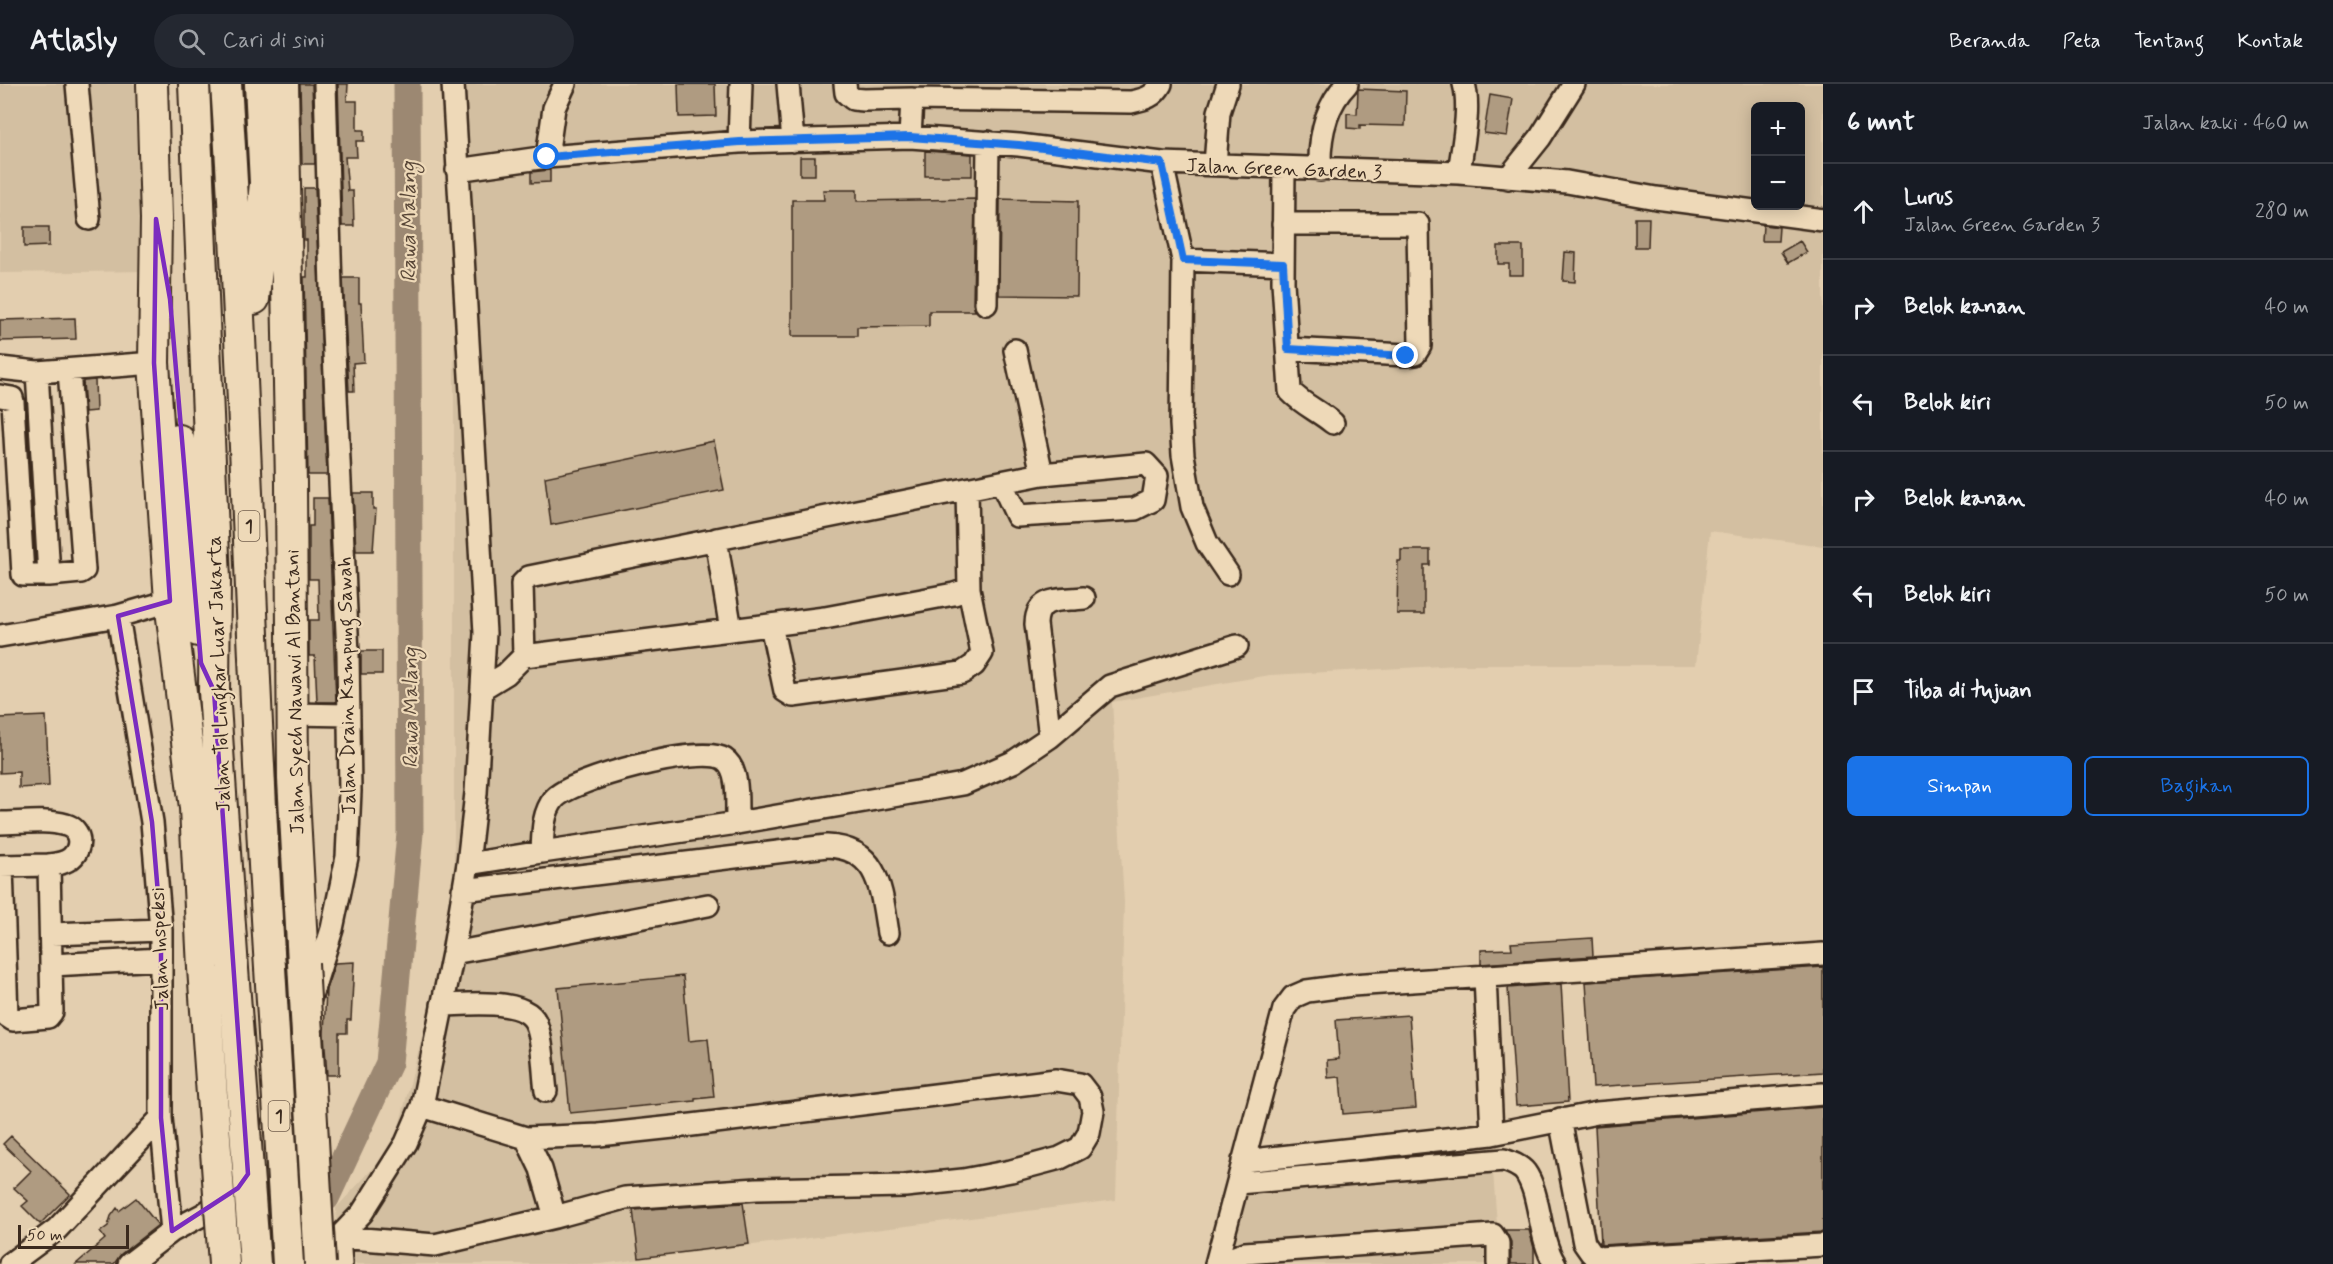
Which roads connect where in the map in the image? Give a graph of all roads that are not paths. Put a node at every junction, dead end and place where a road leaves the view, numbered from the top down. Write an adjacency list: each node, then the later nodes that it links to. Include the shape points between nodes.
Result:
1 (77, 84): 32 (street)
2 (152, 84): 35 (highway)
3 (194, 84): 64 (highway, Jalan Tol Lingkar Luar Jakarta / 1, via 215,580)
4 (226, 84): 45 (highway, Jalan Tol Lingkar Luar Jakarta / 1)
5 (260, 84): 45 (highway, via 265,183)
6 (283, 84): 65 (highway, Jalan Syech Nawawi Al Bantani)
7 (325, 84): 66 (street, Jalan Drain Kampung Sawah)
8 (453, 84): 28 (street)
9 (565, 84): 24 (street, via 554,108)
10 (741, 84): 22 (street)
11 (788, 84): 21 (street)
12 (845, 84): 19 (street, via 846,93 853,99)
13 (1161, 84): 18 (street, via 1156,93 1138,100)
14 (1228, 84): 26 (street, via 1219,112)
15 (1347, 84): 29 (street, via 1325,122 1319,145)
16 (1464, 84): 30 (street, via 1465,129)
17 (1574, 84): 31 (street, via 1540,138)
18 (1060, 93): 19 (street)
19 (912, 99): 20 (street)
20 (910, 137): 21 (street, Jalan Green Garden 3); 23 (street, Jalan Green Garden 3)
21 (793, 141): 22 (street, Jalan Green Garden 3)
22 (740, 142): 24 (street, Jalan Green Garden 3)
23 (988, 142): 25 (street, Jalan Green Garden 3); 38 (street)
24 (547, 157): 28 (street, Jalan Green Garden 3)
25 (1162, 163): 26 (street, Jalan Green Garden 3); 36 (street)
26 (1215, 165): 27 (street, Jalan Green Garden 3)
27 (1284, 169): 29 (street, Jalan Green Garden 3); 34 (street)
28 (457, 170): 63 (street, via 485,633)
29 (1320, 170): 30 (street, Jalan Green Garden 3)
30 (1459, 173): 31 (street, Jalan Green Garden 3)
31 (1508, 178): 33 (street, Jalan Green Garden 3, via 1567,182)
32 (88, 219)
33 (1823, 220)
34 (1283, 224): 37 (street); 39 (street, via 1418,224 1420,346 1415,354)
35 (160, 233): 41 (highway); 64 (highway, via 170,299 201,663)
36 (1183, 260): 37 (street); 52 (street, via 1183,455 1192,507 1207,543)
37 (1283, 264): 39 (street)
38 (986, 304)
39 (1288, 349): 47 (street, via 1290,392)
40 (1015, 350): 48 (street)
41 (154, 363): 43 (street); 56 (highway)
42 (0, 368): 44 (street)
43 (69, 370): 44 (street); 53 (street, via 84,570)
44 (37, 372): 53 (street)
45 (244, 393): 102 (highway, Jalan Tol Lingkar Luar Jakarta / 1, bridge, via 262,841)
46 (0, 396): 53 (street, via 12,398 13,402 22,572 26,576)
47 (1333, 423)
48 (1042, 474): 49 (street); 49 (street, via 1146,464 1157,476 1153,500 1135,509 1017,516)
49 (1001, 482): 50 (street)
50 (967, 489): 51 (street); 54 (street)
51 (716, 539): 59 (street); 62 (street, via 529,577 522,584)
52 (1228, 574)
53 (49, 575)
54 (969, 590): 58 (street); 58 (street, via 982,653 962,673 793,696 785,691)
55 (1084, 598): 67 (street, via 1045,603 1036,612)
56 (170, 601): 57 (street); 100 (highway, bridge, via 195,808)
57 (118, 616): 60 (street); 76 (street, Jalan Inspeksi, via 152,822)
58 (771, 625): 59 (street)
59 (731, 630): 62 (street)
60 (0, 636)
61 (1237, 646): 67 (street, via 1110,686)
62 (524, 656): 63 (street, via 506,674)
63 (483, 688): 71 (street)
64 (214, 691): 101 (highway, Jalan Tol Lingkar Luar Jakarta / 1, bridge)
65 (292, 714): 66 (street); 104 (highway, Jalan Syech Nawawi Al Bantani, bridge)
66 (349, 715): 95 (street, Jalan Drain Kampung Sawah, via 347,857 332,929 265,1150 238,1188)
67 (1050, 737): 69 (street, via 1013,762 963,784)
68 (0, 823): 72 (street, via 54,823 76,831 78,849 72,857)
69 (736, 824): 70 (street); 70 (street, via 736,778 725,759 711,754 686,756 605,774 555,798 546,813)
70 (542, 852): 71 (street)
71 (468, 864): 74 (street)
72 (49, 865): 73 (street); 78 (street)
73 (1, 867): 82 (street, via 9,1018 50,1015)
74 (463, 890): 77 (street, via 843,847 858,853 874,870 882,892); 79 (street)
75 (708, 905): 79 (street)
76 (161, 930): 78 (street); 81 (street, Jalan Inspeksi)
77 (888, 933)
78 (51, 934): 82 (street)
79 (453, 953): 84 (street)
80 (1823, 954): 83 (street)
81 (161, 958): 82 (street); 88 (street, Jalan Inspeksi)
82 (52, 965)
83 (1485, 976): 90 (street); 92 (street, via 1352,986 1307,991 1293,997 1284,1009)
84 (442, 1005): 85 (street, via 505,1005 524,1010 537,1023); 87 (street)
85 (546, 1091)
86 (1823, 1094): 89 (street)
87 (422, 1106): 91 (street); 96 (street, via 382,1183 362,1213)
88 (161, 1118): 95 (street, Jalan Inspeksi); 98 (street, via 57,1228)
89 (1560, 1119): 90 (street); 97 (street, via 1584,1243 1598,1258)
90 (1492, 1134): 92 (street)
91 (526, 1138): 94 (street, via 541,1169); 94 (street, via 692,1125 1056,1080 1080,1084 1090,1097 1093,1111 1089,1133 1080,1148 1011,1172 905,1186 780,1188 625,1198)
92 (1243, 1161): 93 (street)
93 (1238, 1183): 106 (street); 109 (street, via 1504,1160 1524,1171 1532,1185 1545,1242)
94 (555, 1217): 96 (street, via 435,1245)
95 (172, 1232): 99 (street)
96 (339, 1237): 103 (street); 105 (street)
97 (1823, 1245)
98 (10, 1264)
99 (129, 1264)
100 (224, 1264)
101 (255, 1264)
102 (288, 1264)
103 (307, 1264)
104 (320, 1264)
105 (341, 1264)
106 (1216, 1264)
107 (1233, 1264): 108 (street, via 1235,1257 1245,1253 1493,1235 1498,1243)
108 (1498, 1264)
109 (1555, 1264)

